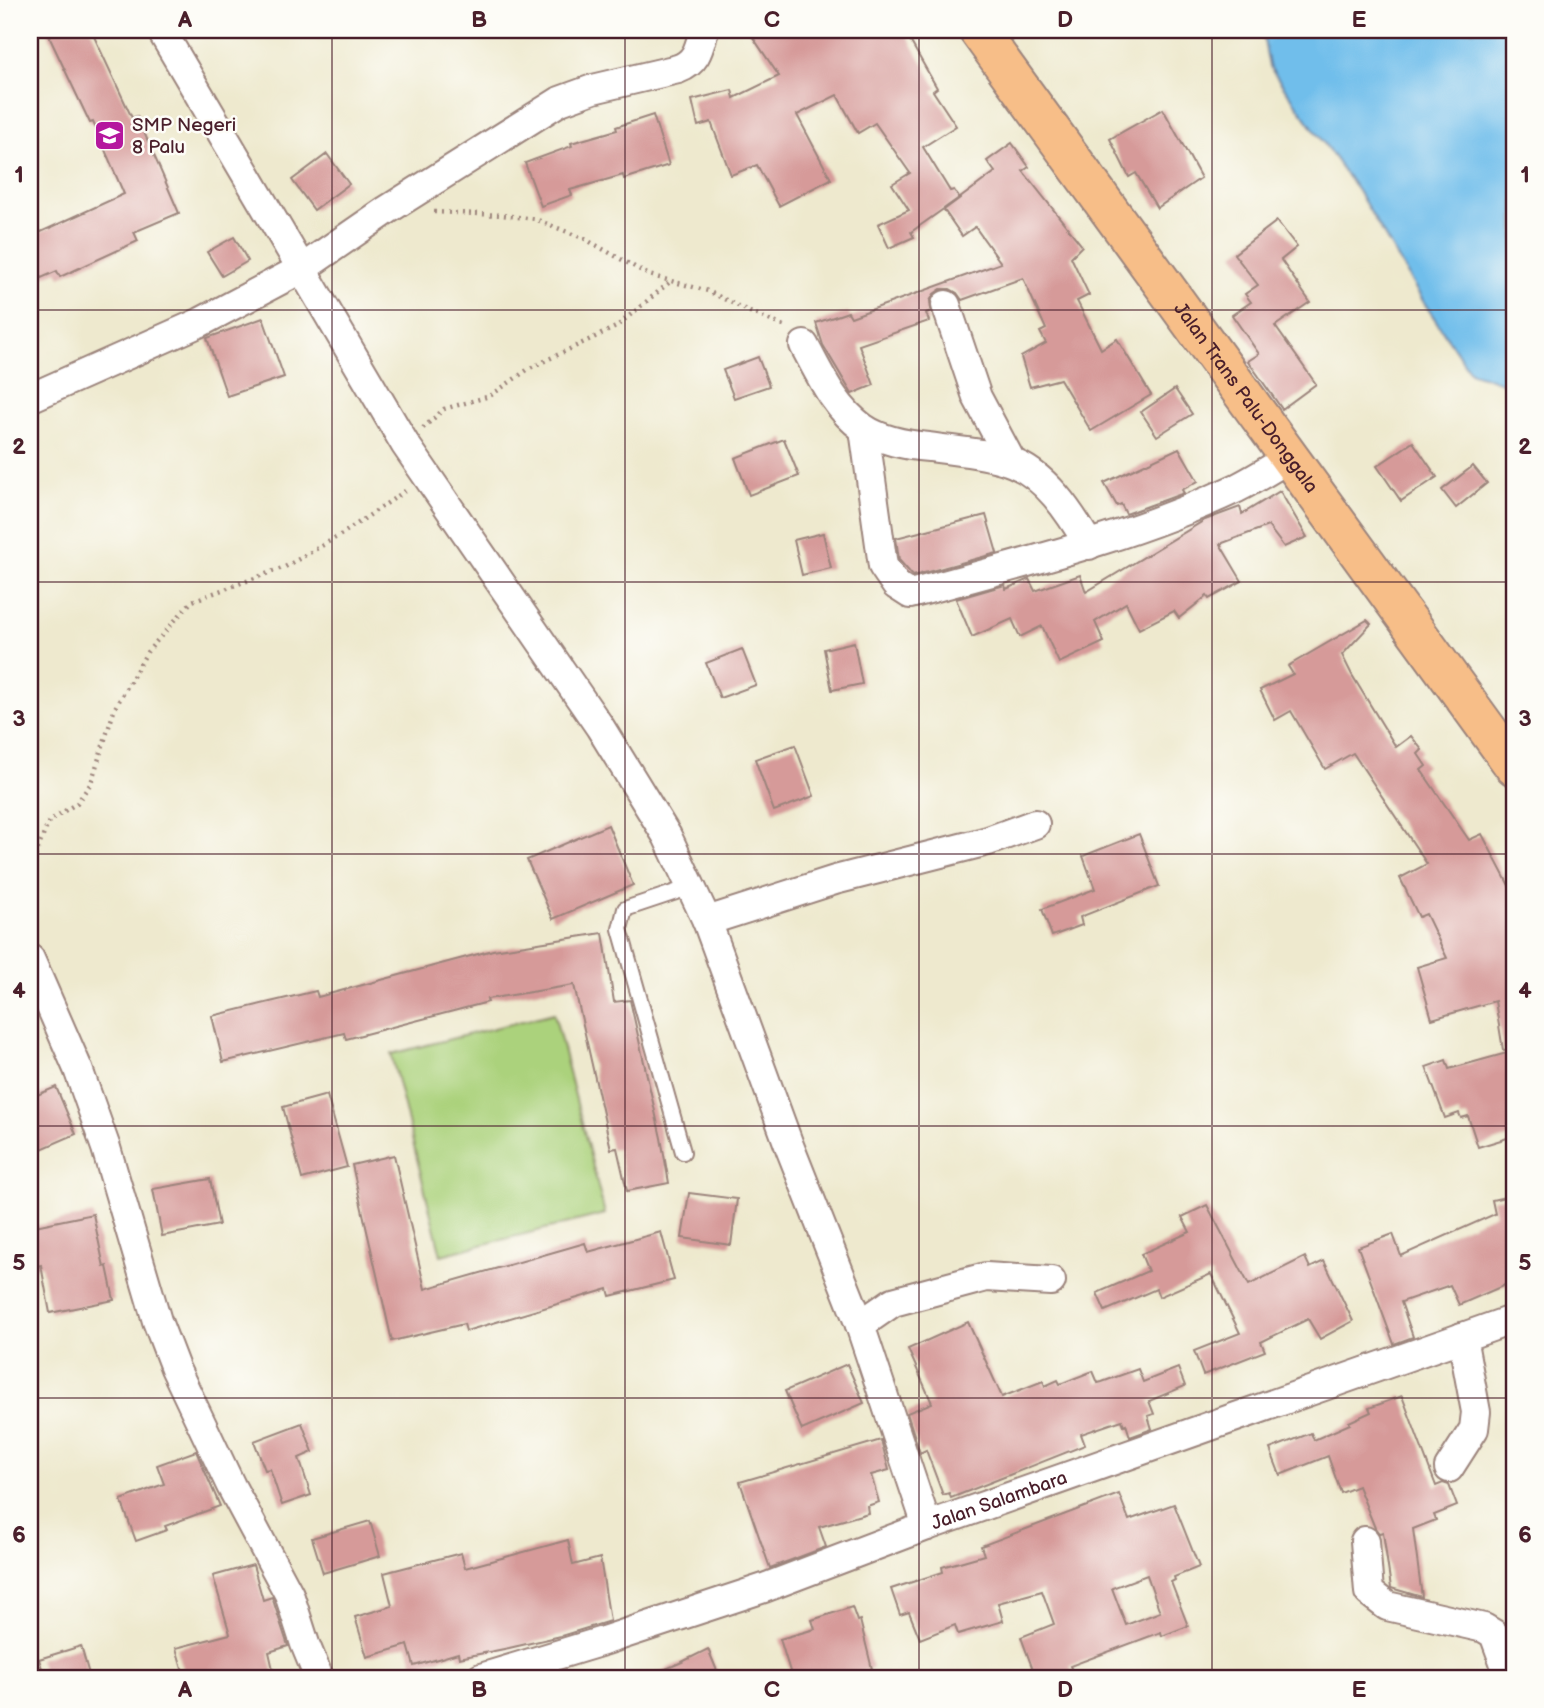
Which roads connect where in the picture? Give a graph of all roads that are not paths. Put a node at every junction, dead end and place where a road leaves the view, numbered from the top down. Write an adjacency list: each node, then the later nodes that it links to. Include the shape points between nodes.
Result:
1 (704, 30): 4 (street, via 696,57 689,64 560,101)
2 (978, 30): 9 (highway, Jalan Trans Palu-Donggala)
3 (167, 31): 4 (street)
4 (303, 268): 7 (street, via 201,322); 14 (street, via 426,477 600,727 667,836)
5 (946, 305): 10 (street, via 977,397)
6 (804, 345): 8 (street, via 833,398)
7 (30, 398)
8 (864, 429): 10 (street, via 886,440); 11 (street, via 883,566 905,593)
9 (1289, 458): 11 (street, via 1201,504); 12 (highway, Jalan Trans Palu-Donggala)
10 (1011, 461): 11 (street, via 1052,493)
11 (1089, 545)
12 (1514, 766)
13 (1035, 824): 15 (street, via 988,841 835,880)
14 (691, 887): 15 (street); 17 (lane, via 625,909 620,929)
15 (707, 922): 20 (street)
16 (30, 959): 25 (street, via 106,1148 175,1368 289,1594)
17 (683, 1152)
18 (1051, 1281): 20 (street, via 986,1277 893,1302)
19 (1514, 1319): 21 (street, Jalan Salambara)
20 (860, 1325): 23 (street)
21 (1462, 1337): 22 (street, via 1476,1412 1474,1429); 23 (street, Jalan Salambara)
22 (1449, 1468)
23 (927, 1526): 26 (street, Jalan Salambara, via 764,1588)
24 (1365, 1541): 27 (street, via 1369,1592 1387,1606 1494,1634)
25 (319, 1678)
26 (481, 1678)
27 (1510, 1678)

